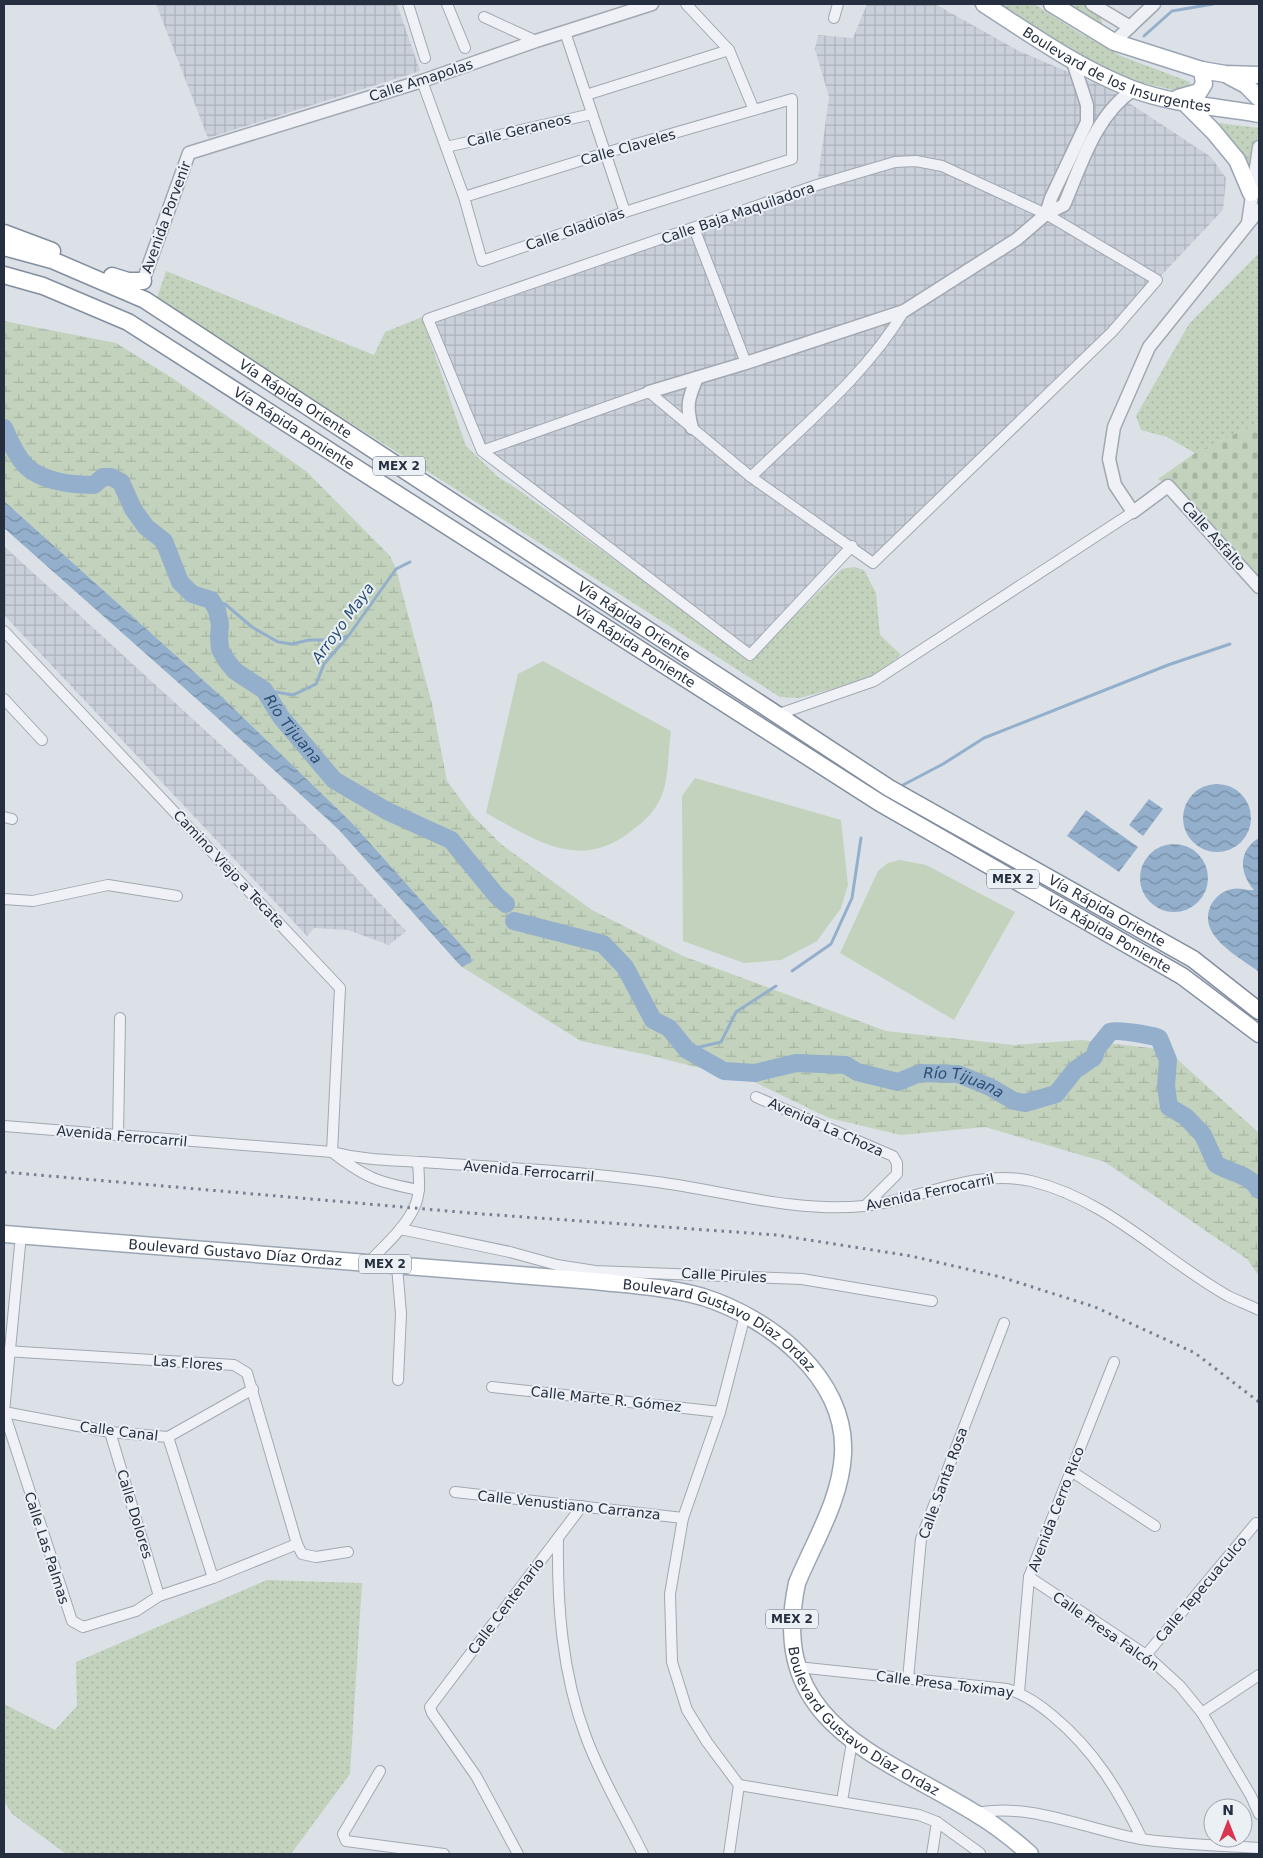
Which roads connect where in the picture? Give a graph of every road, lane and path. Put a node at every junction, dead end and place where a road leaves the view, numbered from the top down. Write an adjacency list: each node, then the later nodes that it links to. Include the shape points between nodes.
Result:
1 (408, 4): 18 (street)
2 (447, 4): 16 (street)
3 (652, 4): 13 (street, Calle Amapolas)
4 (686, 4): 17 (street)
5 (838, 4): 11 (street)
6 (984, 4): 19 (main road, Boulevard de los Insurgentes)
7 (1052, 4): 15 (main road, Boulevard de los Insurgentes)
8 (1092, 4): 12 (street)
9 (1154, 4): 12 (street)
10 (484, 17): 14 (street)
11 (834, 18)
12 (1130, 27): 15 (street)
13 (565, 32): 14 (street, Calle Amapolas); 25 (street)
14 (536, 41): 23 (street, Calle Amapolas)
15 (1114, 42): 20 (main road, Boulevard de los Insurgentes)
16 (465, 48)
17 (729, 50): 25 (street); 29 (street)
18 (425, 58)
19 (1073, 62): 24 (main road, Boulevard de los Insurgentes); 40 (street, via 1087,105 1087,122)
20 (1202, 70): 21 (main road, Boulevard de los Insurgentes); 28 (main road, via 1204,84 1199,92)
21 (1225, 74): 22 (main road, Boulevard de los Insurgentes); 26 (main road, via 1246,85)
22 (1259, 75)
23 (422, 81): 32 (street, Calle Gladiolas); 35 (street, Calle Amapolas)
24 (1134, 90): 28 (main road, Boulevard de los Insurgentes); 40 (street, via 1111,108 1096,132 1064,205)
25 (586, 95): 30 (street)
26 (1259, 98)
27 (792, 99): 29 (street, Calle Claveles); 39 (street, Calle Gladiolas, via 792,159)
28 (1177, 101): 31 (main road, Boulevard de los Insurgentes); 36 (main road, via 1213,131 1238,160)
29 (754, 110): 34 (street, Calle Claveles)
30 (592, 114): 32 (street, Calle Geraneos); 34 (street)
31 (1259, 114)
32 (446, 147): 37 (street, Calle Gladiolas)
33 (1259, 147): 36 (street)
34 (605, 152): 37 (street, Calle Claveles); 39 (street)
35 (189, 153): 46 (street, Avenida Porvenir)
36 (1251, 194): 41 (street)
37 (464, 198): 39 (street, Calle Gladiolas, via 482,261)
38 (1259, 210): 41 (street)
39 (625, 212)
40 (1046, 214): 42 (street, Calle Baja Maquiladora, via 942,166 916,160 895,162 817,185); 47 (street, via 1016,239); 55 (street, Calle Baja Maquiladora, via 1157,280 1112,332 873,562)
41 (1248, 223): 54 (street, via 1149,347 1114,427 1108,459 1115,486)
42 (694, 228): 48 (street); 52 (street, Calle Baja Maquiladora, via 428,320)
43 (4, 233): 46 (main road, via 120,280)
44 (4, 248): 59 (main road, Vía Rápida Oriente / MEX 2, via 52,260 145,300)
45 (4, 275): 65 (main road, Vía Rápida Poniente / MEX 2, via 43,286 128,322 880,803 1182,976)
46 (143, 280)
47 (904, 311): 48 (street); 53 (street, via 891,333 848,381)
48 (746, 363): 49 (street)
49 (697, 378): 50 (street); 51 (street, via 687,409)
50 (649, 392): 51 (street, Calle Baja Maquiladora); 52 (street)
51 (692, 428): 53 (street, Calle Baja Maquiladora)
52 (482, 451): 55 (street, via 750,655)
53 (751, 477): 55 (street, Calle Baja Maquiladora)
54 (1133, 512): 56 (street, Calle Asfalto, via 1168,486); 59 (street, via 874,681)
55 (852, 546)
56 (1259, 587)
57 (4, 631): 69 (street, Camino Viejo a Tecate, via 340,988)
58 (4, 699): 60 (street)
59 (779, 714): 63 (main road, Vía Rápida Oriente / MEX 2, via 889,788 1192,959)
60 (42, 740)
61 (177, 896): 62 (street, via 108,885 33,901)
62 (4, 898)
63 (1259, 1011)
64 (120, 1018): 68 (street)
65 (1259, 1034)
66 (756, 1097): 72 (street, Avenida La Choza, via 892,1156 897,1163 897,1174)
67 (4, 1126): 68 (street, Avenida Ferrocarril)
68 (118, 1136): 69 (street, Avenida Ferrocarril)
69 (332, 1152): 70 (street, Avenida Ferrocarril, via 364,1160); 71 (street, via 376,1181)
70 (418, 1162): 71 (street); 72 (street, Avenida Ferrocarril, via 656,1182 783,1204)
71 (419, 1190): 73 (street, via 414,1208)
72 (865, 1206): 80 (street, Avenida Ferrocarril, via 982,1178 1012,1178 1045,1185 1108,1213 1228,1296)
73 (400, 1229): 76 (street); 78 (street, Calle Pirules, via 510,1252)
74 (4, 1234): 75 (main road, Boulevard Gustavo Díaz Ordaz / MEX 2)
75 (21, 1235): 76 (main road, Boulevard Gustavo Díaz Ordaz / MEX 2); 83 (street, Calle Las Palmas)
76 (369, 1262): 77 (main road, Boulevard Gustavo Díaz Ordaz / MEX 2)
77 (397, 1266): 78 (main road, Boulevard Gustavo Díaz Ordaz / MEX 2); 85 (street, via 401,1314)
78 (594, 1276): 79 (street, Calle Pirules, via 802,1279); 81 (main road, Boulevard Gustavo Díaz Ordaz / MEX 2, via 681,1292)
79 (932, 1300)
80 (1259, 1310)
81 (745, 1315): 89 (street); 105 (main road, Boulevard Gustavo Díaz Ordaz / MEX 2, via 782,1340 809,1366 828,1394 841,1425 843,1454 838,1482 794,1597 792,1627)
82 (1004, 1324): 107 (street, Calle Santa Rosa, via 921,1539)
83 (7, 1351): 87 (street, Las Flores, via 234,1365 247,1373); 88 (street, Calle Las Palmas)
84 (1114, 1362): 92 (street, Avenida Cerro Rico)
85 (398, 1380)
86 (492, 1387): 89 (street, Calle Marte R. Gómez)
87 (253, 1389): 91 (street, Calle Canal); 99 (street, Las Flores)
88 (4, 1412): 90 (street, Calle Canal); 103 (street, Calle Las Palmas, via 72,1621 83,1627 136,1612)
89 (720, 1412): 95 (street)
90 (110, 1432): 91 (street, Calle Canal); 103 (street, Calle Dolores)
91 (168, 1437): 102 (street)
92 (1070, 1470): 97 (street); 101 (street, Avenida Cerro Rico)
93 (455, 1492): 94 (street, Calle Venustiano Carranza)
94 (582, 1506): 95 (street, Calle Venustiano Carranza); 98 (street, Calle Centenario)
95 (684, 1518): 112 (street, via 670,1594 672,1662 687,1710)
96 (1256, 1523): 104 (street, Calle Tepecuaculco)
97 (1155, 1526)
98 (558, 1538): 122 (street, Calle Centenario, via 430,1707 476,1776); 123 (street, via 564,1654 585,1736)
99 (297, 1544): 100 (street, via 302,1554 308,1557); 102 (street, Calle Las Palmas)
100 (348, 1552)
101 (1029, 1577): 104 (street, Calle Presa Falcón); 108 (street, Avenida Cerro Rico)
102 (213, 1578): 103 (street, Calle Las Palmas)
103 (159, 1596)
104 (1146, 1655): 109 (street, Calle Presa Falcón, via 1180,1686)
105 (797, 1667): 107 (street, Calle Presa Toximay); 110 (main road, Boulevard Gustavo Díaz Ordaz / MEX 2, via 819,1708)
106 (1259, 1675): 109 (street)
107 (908, 1679): 108 (street, Calle Presa Toximay)
108 (1019, 1692): 118 (street, Calle Presa Toximay, via 1066,1727 1092,1753 1121,1796)
109 (1202, 1713): 113 (street, Calle Presa Falcón)
110 (852, 1742): 114 (street); 115 (main road, Boulevard Gustavo Díaz Ordaz / MEX 2)
111 (380, 1771): 121 (street, via 343,1834 346,1841)
112 (739, 1786): 114 (street); 124 (street)
113 (1255, 1794): 116 (street, Calle Presa Falcón)
114 (842, 1801): 117 (street, via 919,1815)
115 (976, 1813): 118 (street, via 1019,1811); 126 (main road, Boulevard Gustavo Díaz Ordaz / MEX 2)
116 (1259, 1814)
117 (937, 1822): 120 (street); 125 (street)
118 (1142, 1839): 119 (street)
119 (1259, 1848)
120 (980, 1853)
121 (444, 1854)
122 (518, 1854)
123 (643, 1854)
124 (729, 1854)
125 (932, 1854)
126 (1030, 1854)

